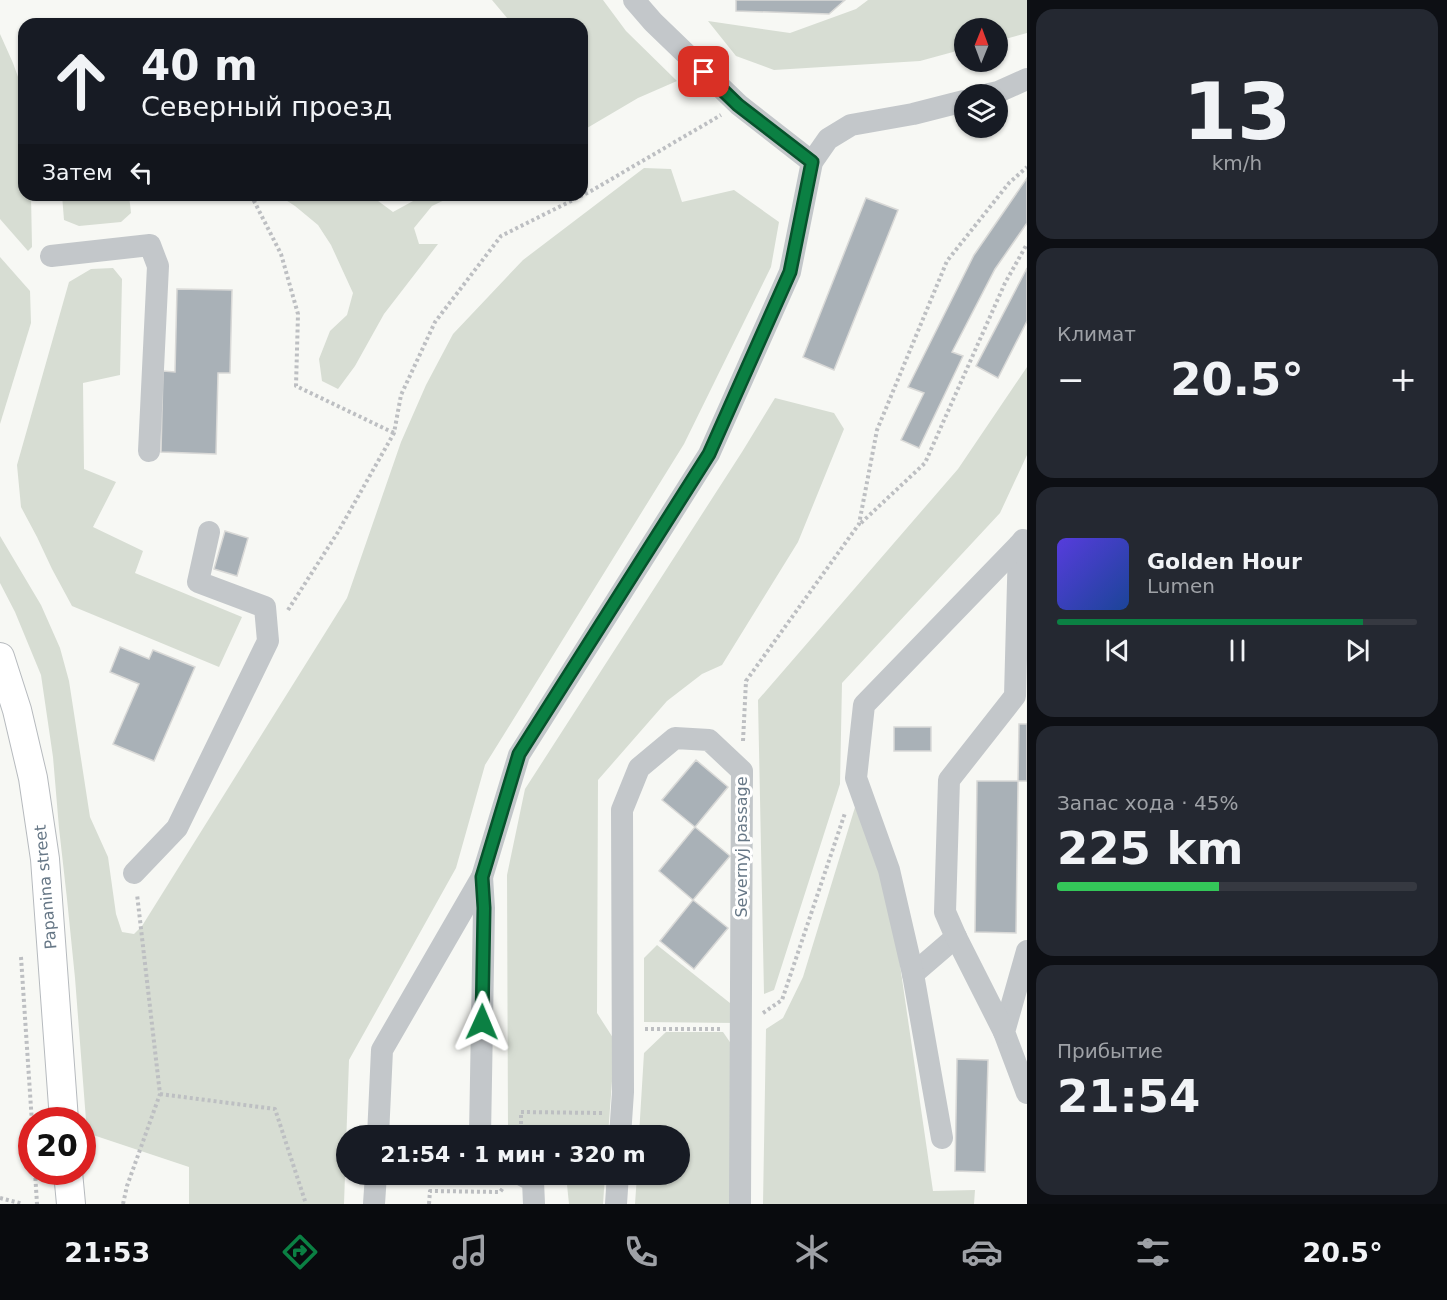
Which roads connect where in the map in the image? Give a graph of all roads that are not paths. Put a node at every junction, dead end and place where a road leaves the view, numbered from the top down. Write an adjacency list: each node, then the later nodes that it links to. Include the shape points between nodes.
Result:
1 (634, 0): 5 (street, via 738,105)
2 (1027, 79): 3 (street)
3 (1008, 88)
4 (954, 104): 5 (street, via 851,125 828,139)
5 (812, 162): 12 (street, via 790,272 709,454 519,754)
6 (51, 256): 7 (street, via 150,245 158,266)
7 (149, 451)
8 (209, 532): 11 (street, via 198,582 265,607 268,641 177,828)
9 (1023, 541): 13 (street, via 1015,696 949,780 945,912); 15 (street, via 864,705 856,778 889,870)
10 (0, 657): 18 (main road, Papanina street, via 33,778 45,859)
11 (134, 873)
12 (482, 877): 19 (street, via 382,1050); 20 (street)
13 (956, 937): 15 (street); 16 (street)
14 (1027, 951): 16 (street)
15 (913, 974): 22 (street)
16 (1004, 1032): 17 (street)
17 (1027, 1093)
18 (63, 1107)
19 (379, 1125)
20 (480, 1125)
21 (621, 1125): 31 (street, Severnyj passage, via 622,810 639,768 675,738 709,740 742,771)
22 (942, 1138)
23 (69, 1185): 27 (main road)
24 (375, 1185): 28 (street)
25 (533, 1185): 29 (street)
26 (617, 1185): 30 (street)
27 (71, 1204)
28 (374, 1204)
29 (534, 1204)
30 (616, 1204)
31 (740, 1204)

